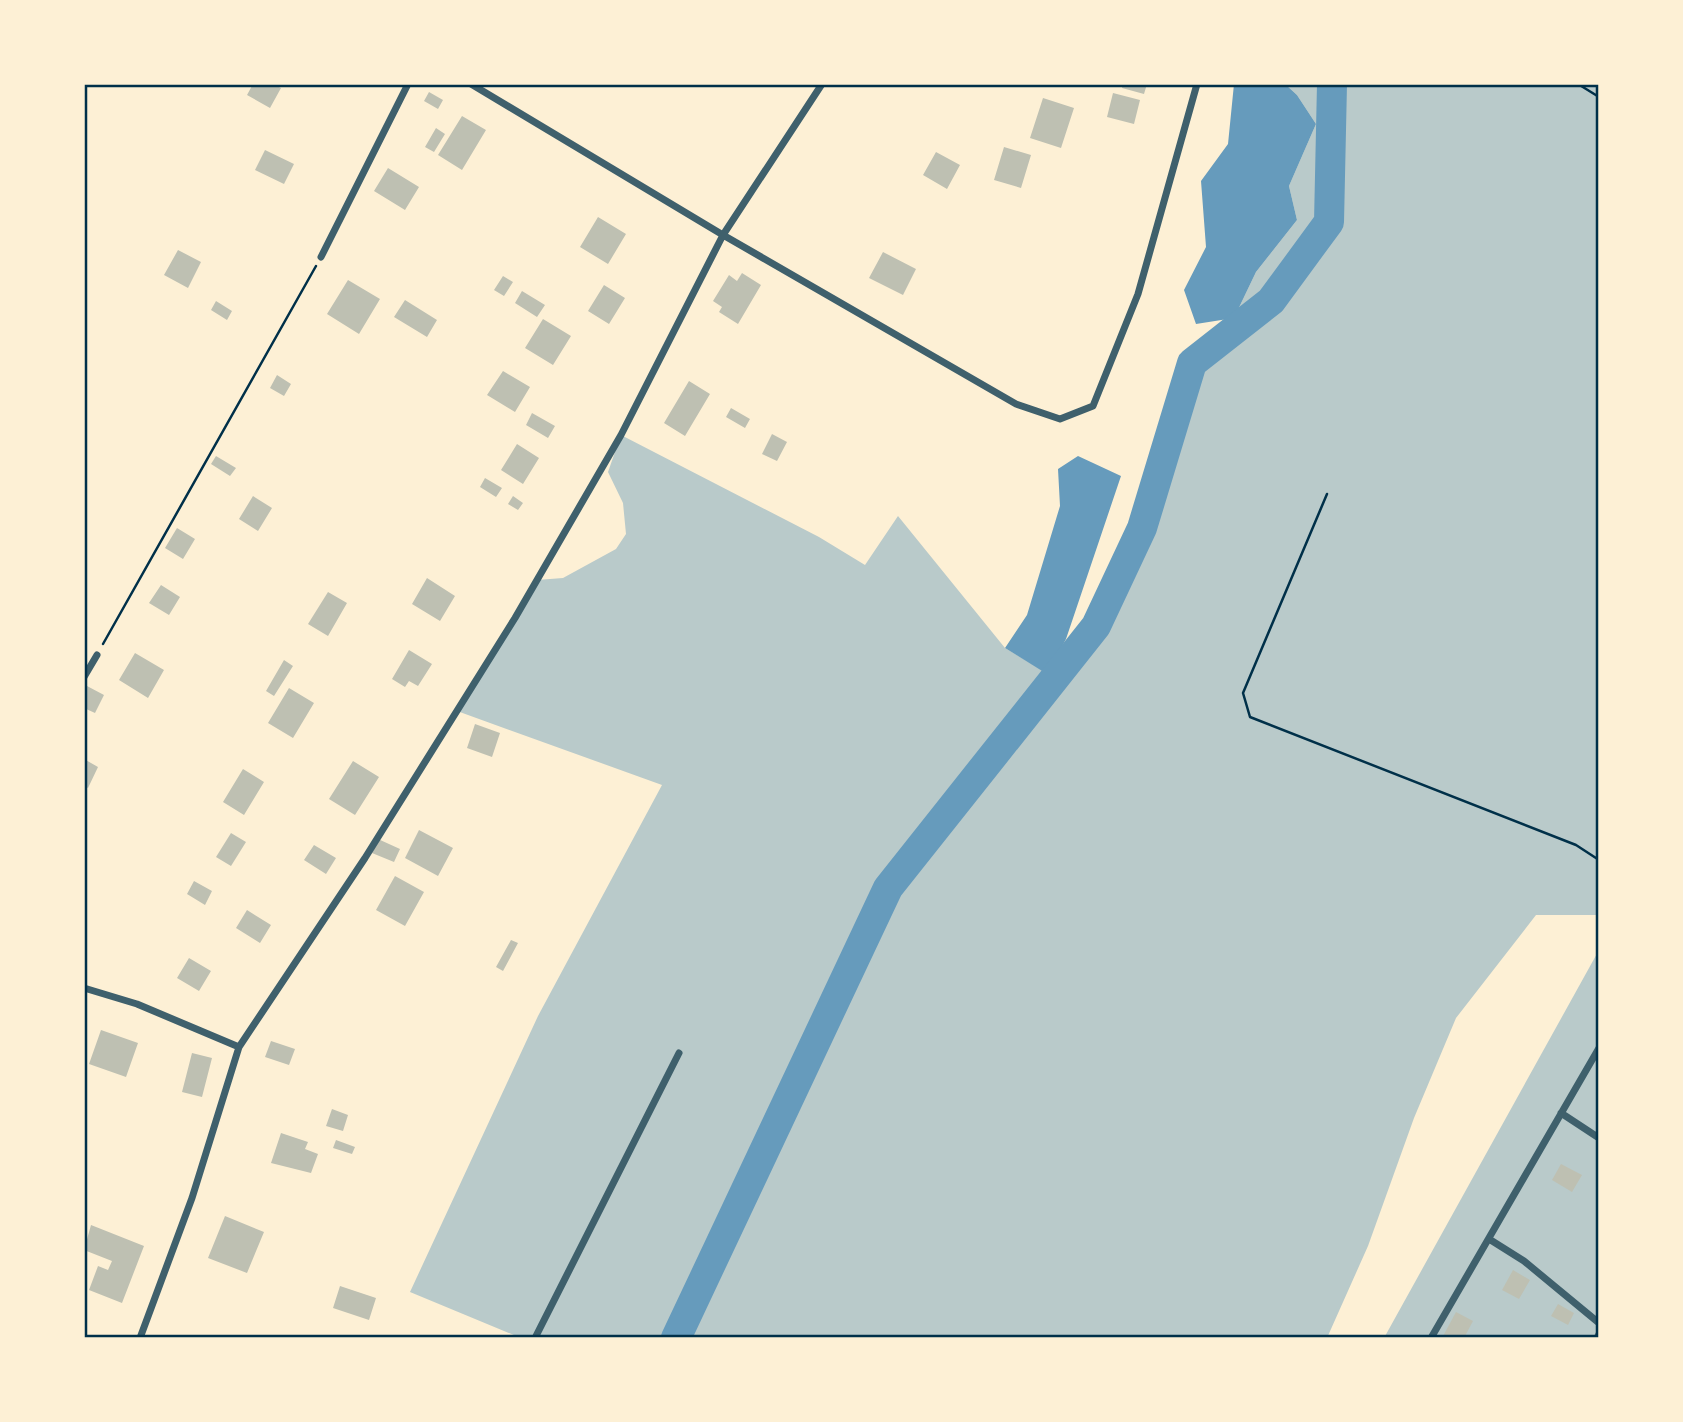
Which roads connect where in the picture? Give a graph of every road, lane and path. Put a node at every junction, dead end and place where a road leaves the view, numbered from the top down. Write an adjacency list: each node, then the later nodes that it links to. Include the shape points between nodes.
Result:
1 (408, 84): 8 (street)
2 (471, 84): 7 (street)
3 (822, 84): 7 (street)
4 (1197, 84): 7 (street, via 1138,294 1093,406 1060,419 1016,404)
5 (1578, 84): 6 (path)
6 (1599, 97)
7 (723, 235): 14 (street, via 621,435 515,618 365,858)
8 (321, 257): 10 (path)
9 (1326, 494): 12 (path, via 1243,693 1250,717 1576,845)
10 (97, 655): 11 (street)
11 (84, 677)
12 (1599, 860)
13 (84, 988): 14 (street, via 137,1004)
14 (239, 1047): 21 (street, via 192,1198)
15 (1599, 1048): 17 (street)
16 (679, 1053): 22 (street)
17 (1561, 1113): 18 (street); 19 (street)
18 (1599, 1138)
19 (1489, 1239): 20 (street, via 1524,1261); 23 (street)
20 (1599, 1323)
21 (140, 1338)
22 (536, 1338)
23 (1430, 1338)

